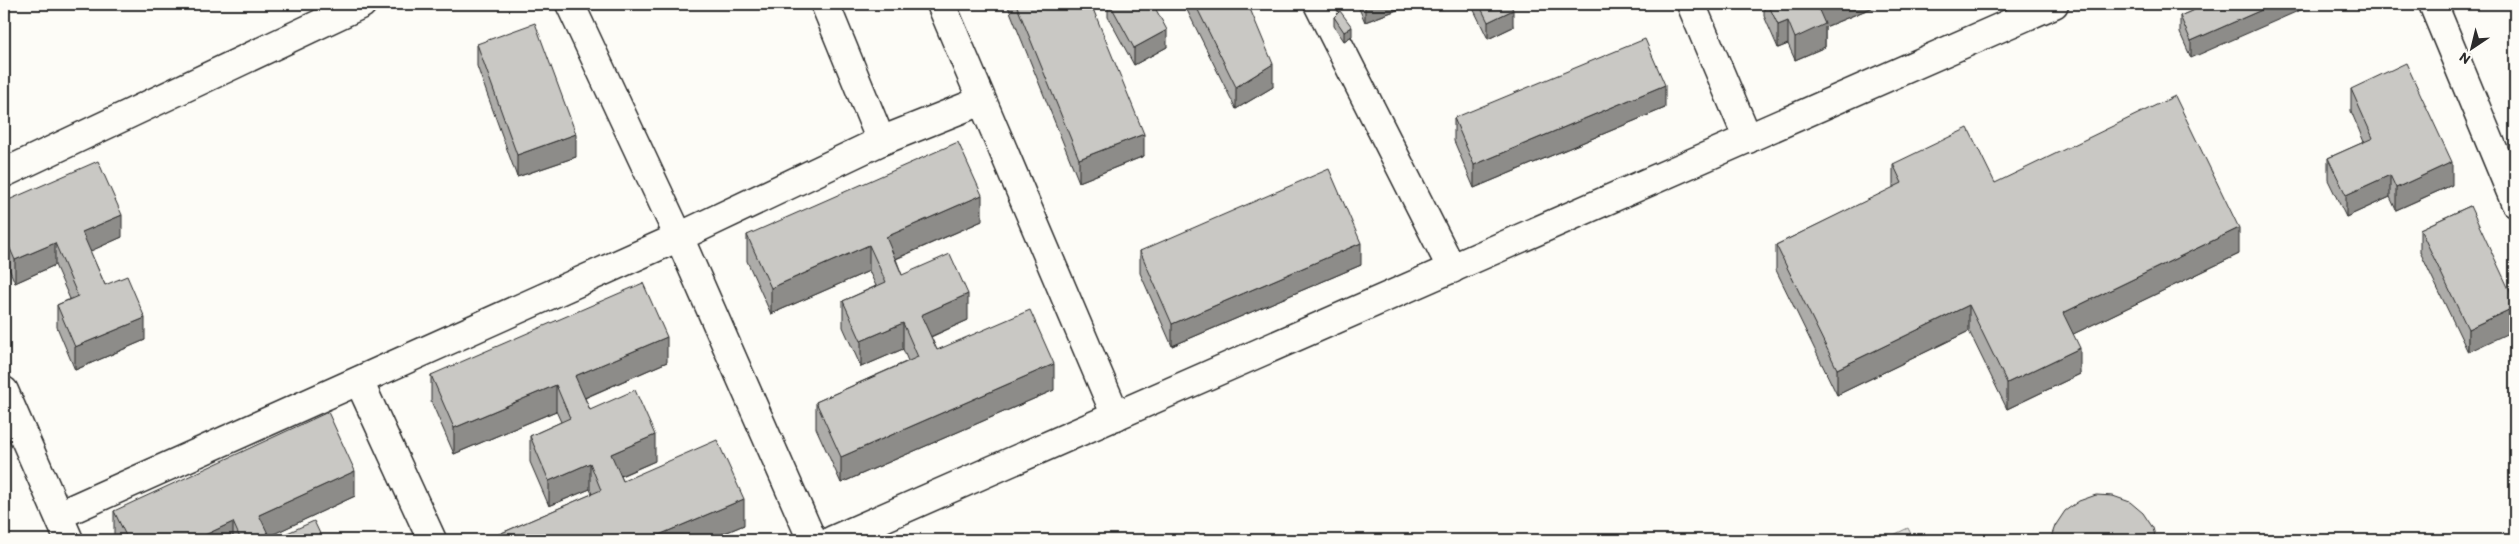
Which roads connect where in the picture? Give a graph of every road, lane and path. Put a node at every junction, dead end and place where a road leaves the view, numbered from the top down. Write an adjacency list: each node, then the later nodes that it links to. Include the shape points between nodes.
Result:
1 (362, 4): 12 (lane)
2 (570, 4): 14 (lane)
3 (825, 4): 11 (lane)
4 (941, 4): 9 (lane)
5 (1318, 4): 15 (lane)
6 (1691, 4): 10 (lane)
7 (2054, 4): 10 (lane)
8 (2433, 4): 13 (lane)
9 (981, 101): 11 (lane); 18 (lane)
10 (1748, 138): 15 (lane)
11 (881, 142): 14 (lane)
12 (4, 173)
13 (2515, 202)
14 (679, 237): 16 (lane); 22 (lane)
15 (1452, 268): 18 (lane)
16 (359, 381): 19 (lane); 21 (lane)
17 (4, 391): 19 (lane)
18 (1116, 416): 23 (lane)
19 (59, 516): 20 (lane)
20 (69, 540)
21 (432, 540)
22 (812, 540)
23 (833, 540)

